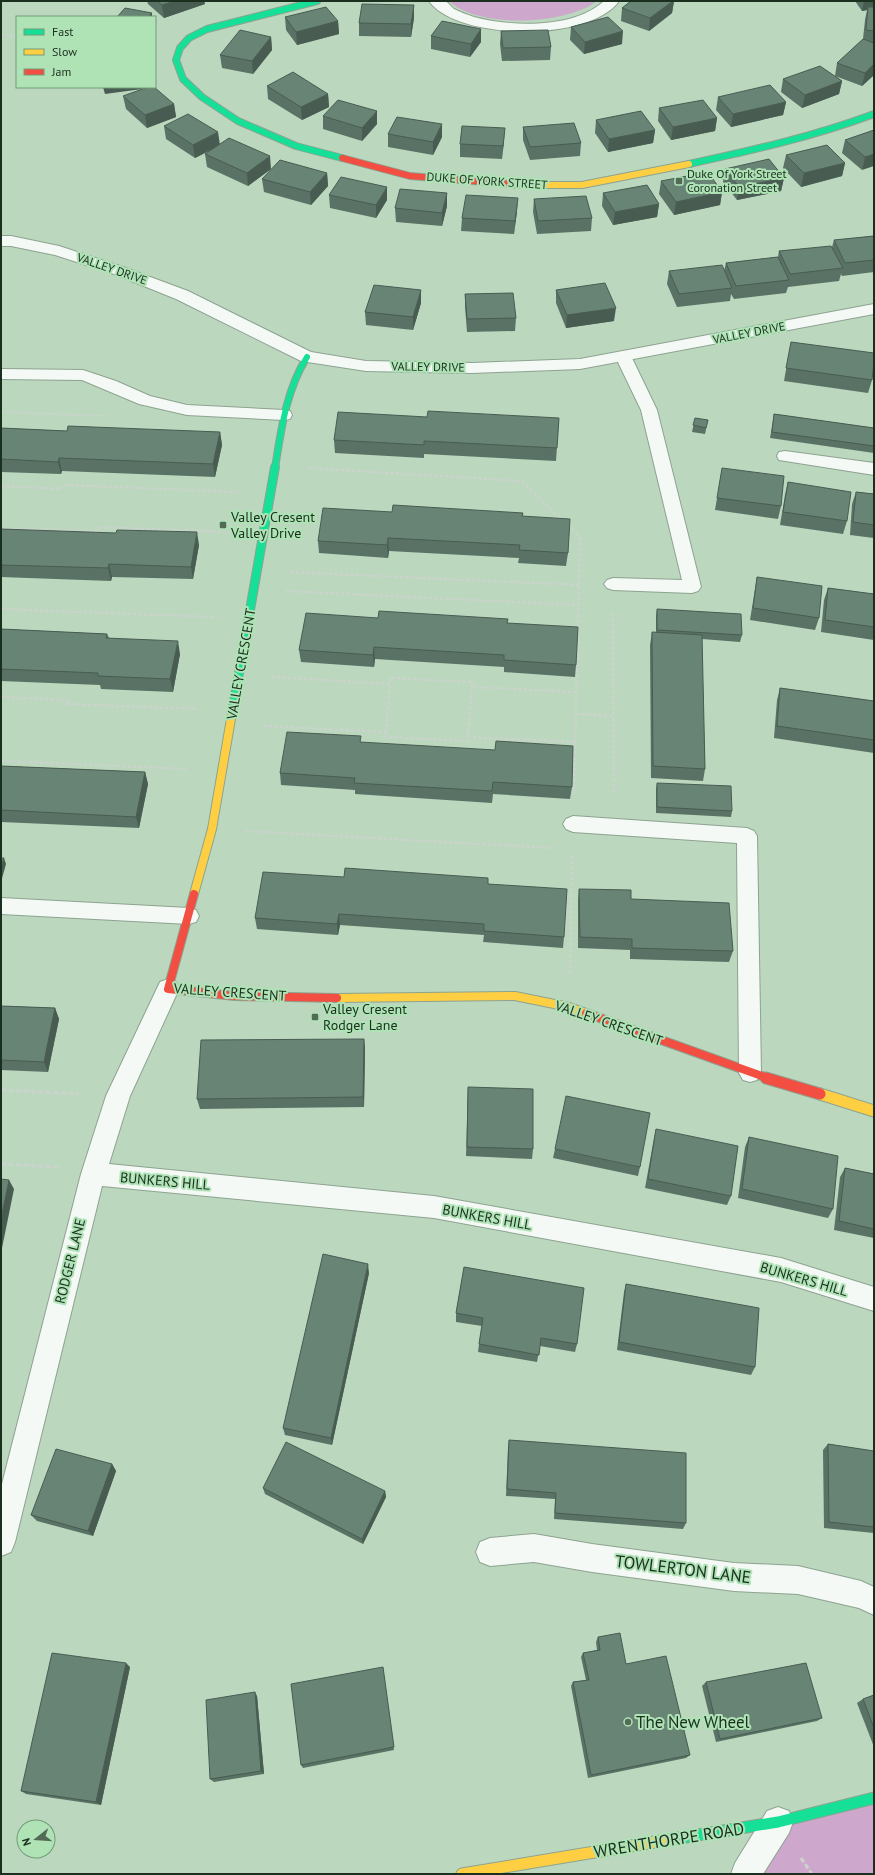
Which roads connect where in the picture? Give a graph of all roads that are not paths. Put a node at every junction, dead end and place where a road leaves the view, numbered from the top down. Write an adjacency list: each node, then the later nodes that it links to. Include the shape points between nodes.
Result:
1 (317, 1): 4 (street, DUKE OF YORK STREET, via 207,29 189,38 180,48 176,60 183,79 202,97 238,121 296,146 410,176 529,186 582,185 778,145)
2 (436, 1): 3 (street, via 452,13 470,20 499,25 545,27 576,21 600,11)
3 (612, 1)
4 (874, 114)
5 (1, 240): 8 (street, VALLEY DRIVE, via 59,252 182,294)
6 (874, 309): 7 (street, VALLEY DRIVE)
7 (623, 356): 8 (street, VALLEY DRIVE, via 580,364 472,368 366,366); 13 (lane, via 649,410 692,587)
8 (307, 357): 10 (street, VALLEY CRESCENT, via 300,368)
9 (1, 374): 10 (lane, via 83,375 145,400 187,410)
10 (284, 415): 16 (street, VALLEY CRESCENT, via 212,829)
11 (785, 456): 12 (lane)
12 (874, 469)
13 (613, 584)
14 (573, 824): 18 (lane, via 748,836)
15 (1, 906): 16 (lane)
16 (189, 916): 17 (street, VALLEY CRESCENT)
17 (168, 989): 18 (street, VALLEY CRESCENT, via 235,996 332,998 516,996 569,1007); 20 (street, RODGER LANE, via 118,1096)
18 (750, 1073): 19 (street, VALLEY CRESCENT)
19 (874, 1111)
20 (95, 1171): 21 (street, BUNKERS HILL, via 434,1207 781,1270); 22 (street, RODGER LANE)
21 (874, 1299)
22 (1, 1542)
23 (490, 1552): 24 (street, TOWLERTON LANE, via 534,1548 734,1577 798,1580)
24 (874, 1601)
25 (874, 1798): 26 (street, WRENTHORPE ROAD)
26 (778, 1822): 27 (street, WRENTHORPE ROAD); 28 (street)
27 (462, 1874)
28 (746, 1874)

